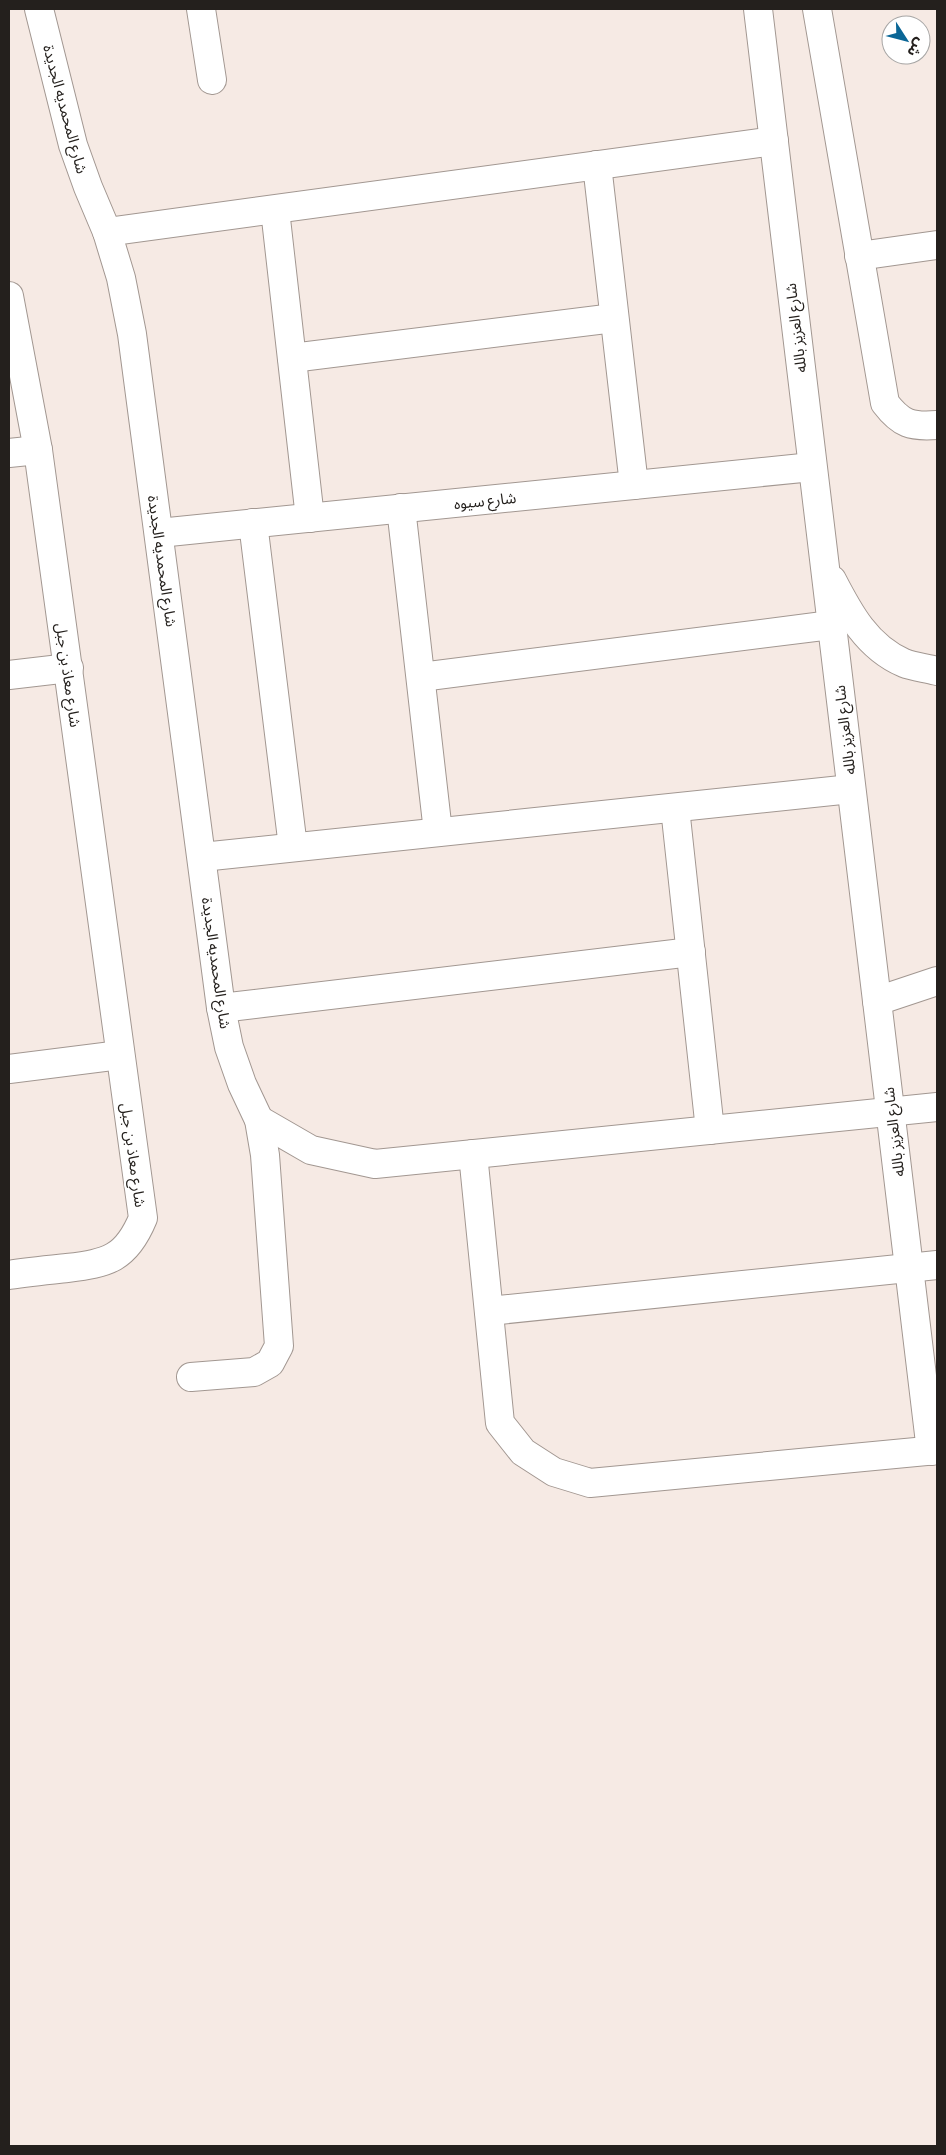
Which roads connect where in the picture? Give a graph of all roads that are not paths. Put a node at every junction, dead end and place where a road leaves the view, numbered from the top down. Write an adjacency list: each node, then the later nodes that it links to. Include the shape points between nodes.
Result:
1 (39, 9): 9 (street, شارع المحمديه الجديدة, via 73,145)
2 (201, 9): 5 (street)
3 (758, 9): 6 (street, شارع العزيز بالله)
4 (817, 9): 11 (street)
5 (212, 80)
6 (774, 141): 7 (street); 18 (street, شارع العزيز بالله)
7 (597, 165): 8 (street); 13 (street)
8 (275, 210): 9 (street); 14 (street)
9 (107, 232): 23 (street, شارع المحمديه الجديدة, via 121,278 132,334)
10 (937, 245): 11 (street)
11 (860, 256): 15 (street, via 885,403 894,416 905,423 919,427)
12 (9, 296): 16 (street, شارع معاذ بن جبل)
13 (614, 318): 14 (street); 19 (street)
14 (292, 358): 21 (street)
15 (937, 425)
16 (38, 450): 17 (street); 26 (street, شارع معاذ بن جبل)
17 (9, 453)
18 (812, 467): 19 (street, شارع سيوه); 24 (street, شارع العزيز بالله)
19 (634, 485): 20 (street, شارع سيوه)
20 (401, 508): 21 (street, شارع سيوه); 29 (street)
21 (310, 518): 22 (street, شارع سيوه)
22 (253, 523): 23 (street, شارع سيوه); 33 (street)
23 (159, 532): 34 (street, شارع المحمديه الجديدة)
24 (823, 563): 25 (street, شارع العزيز بالله); 27 (street, via 851,617 874,644 904,663)
25 (831, 625): 29 (street); 30 (street, شارع العزيز بالله)
26 (68, 668): 28 (street); 39 (street, شارع معاذ بن جبل)
27 (937, 671)
28 (9, 675)
29 (421, 677): 32 (street)
30 (851, 789): 31 (street); 37 (street, شارع العزيز بالله)
31 (675, 808): 32 (street); 35 (street)
32 (438, 832): 33 (street)
33 (293, 847): 34 (street)
34 (202, 857): 38 (street, شارع المحمديه الجديدة)
35 (691, 952): 38 (street); 44 (street)
36 (937, 981): 37 (street)
37 (877, 1001): 42 (street, شارع العزيز بالله)
38 (221, 1008): 43 (street, شارع المحمديه الجديدة, via 242,1084)
39 (120, 1055): 40 (street); 48 (street, شارع معاذ بن جبل, via 143,1218 137,1233 115,1257 100,1264)
40 (9, 1069)
41 (937, 1107): 42 (street)
42 (891, 1112): 44 (street); 47 (street, شارع العزيز بالله)
43 (258, 1120): 45 (street, via 311,1150 375,1164); 50 (street, شارع المحمديه الجديدة, via 265,1155 279,1346 270,1363 254,1372)
44 (710, 1130): 45 (street)
45 (472, 1154): 49 (street)
46 (937, 1265): 47 (street)
47 (909, 1268): 49 (street); 51 (street, شارع العزيز بالله)
48 (9, 1275)
49 (489, 1311): 51 (street, via 500,1423 524,1452 554,1472 590,1483)
50 (190, 1377)
51 (934, 1450)

